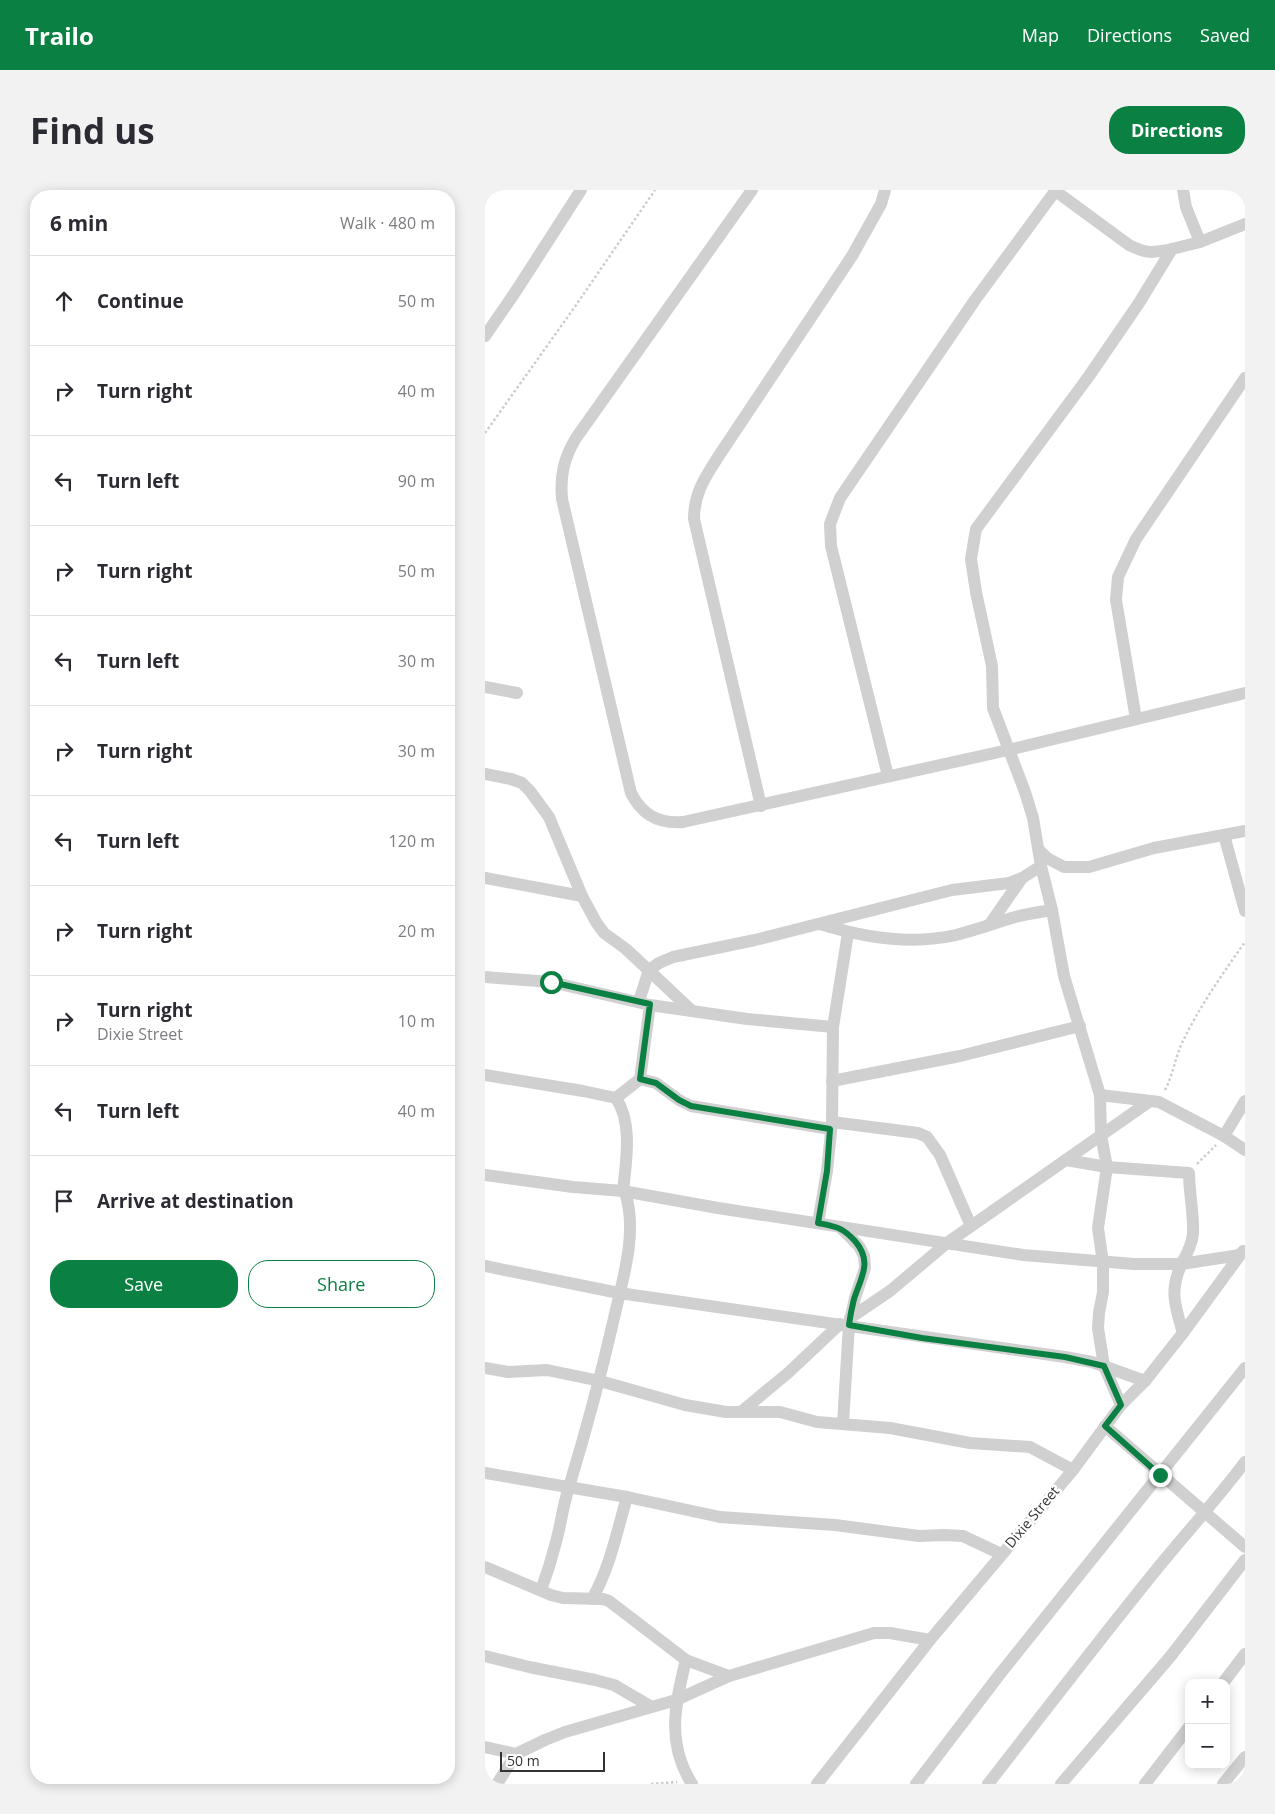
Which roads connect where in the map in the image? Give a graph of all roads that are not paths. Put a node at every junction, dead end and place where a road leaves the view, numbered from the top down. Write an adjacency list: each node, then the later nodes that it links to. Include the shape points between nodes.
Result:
1 (581, 190): 9 (street)
2 (752, 190): 18 (street, via 576,438 563,467 561,483 562,499 636,803 652,817 673,823)
3 (885, 190): 18 (street, via 881,204 852,256 720,454 697,493 694,506 694,519)
4 (1055, 190): 8 (street, via 1129,245 1153,253); 17 (street, via 975,300 840,498 830,524 831,546)
5 (1183, 190): 7 (street, via 1186,207)
6 (1245, 224): 7 (street)
7 (1201, 242): 8 (street)
8 (1172, 249): 15 (street, via 1089,376 976,529 971,559 992,666 993,708)
9 (485, 336)
10 (1245, 378): 14 (street, via 1136,539 1118,577 1116,600)
11 (485, 686): 12 (street)
12 (517, 693)
13 (1245, 693): 14 (street)
14 (1136, 719): 15 (street)
15 (1008, 750): 17 (street); 21 (street, via 1025,792)
16 (485, 774): 25 (street, via 522,783 541,805)
17 (888, 776): 18 (street)
18 (761, 806)
19 (1245, 831): 20 (street)
20 (1224, 835): 21 (street, via 1154,848 1083,867 1064,867); 27 (street)
21 (1039, 850): 22 (street)
22 (1041, 866): 24 (street); 26 (street)
23 (485, 878): 25 (street)
24 (1022, 878): 28 (street, via 1004,884 934,894); 29 (street)
25 (582, 896): 31 (street, via 604,932)
26 (1052, 910): 29 (street); 35 (street, via 1063,976)
27 (1245, 911)
28 (820, 924): 30 (street); 31 (street, via 692,952 659,963)
29 (990, 924): 30 (street, via 955,935 914,939)
30 (847, 933): 36 (street)
31 (649, 970): 33 (street); 34 (street)
32 (485, 977): 33 (street, via 551,982)
33 (645, 1003): 34 (street); 38 (street)
34 (691, 1010): 36 (street)
35 (1080, 1026): 39 (street, via 960,1056); 40 (street)
36 (833, 1027): 39 (street)
37 (485, 1074): 41 (street)
38 (640, 1079): 41 (street); 44 (street, via 656,1083 691,1106)
39 (833, 1081): 44 (street)
40 (1100, 1096): 42 (street); 45 (street)
41 (616, 1098): 51 (street, via 625,1118 627,1155)
42 (1154, 1101): 45 (street); 46 (street)
43 (1245, 1101): 46 (street)
44 (831, 1125): 52 (street); 53 (street, via 918,1133 927,1137 940,1155)
45 (1101, 1135): 48 (street); 49 (street)
46 (1223, 1136): 47 (street)
47 (1245, 1150)
48 (1066, 1160): 49 (street); 53 (street)
49 (1107, 1166): 57 (street, via 1098,1228); 58 (street, via 1189,1172 1193,1234)
50 (485, 1175): 51 (street)
51 (624, 1191): 52 (street); 60 (street, via 630,1226)
52 (818, 1223): 54 (street)
53 (971, 1226): 55 (street)
54 (840, 1227): 55 (street); 61 (street, via 859,1246 865,1268)
55 (947, 1243): 57 (street); 61 (street)
56 (1243, 1252): 58 (street); 62 (street, Dixie Street)
57 (1103, 1263): 58 (street); 63 (street, via 1098,1328)
58 (1181, 1264): 62 (street, via 1174,1298)
59 (485, 1266): 60 (street)
60 (619, 1293): 61 (street); 66 (street)
61 (846, 1323): 63 (street); 69 (street); 70 (street)
62 (1183, 1333): 67 (street, Dixie Street)
63 (1104, 1366): 67 (street); 68 (street)
64 (485, 1368): 66 (street, via 508,1372 547,1370)
65 (1245, 1368): 75 (street)
66 (599, 1381): 69 (street, via 685,1405); 76 (street)
67 (1145, 1381): 68 (street, Dixie Street)
68 (1121, 1405): 71 (street, Dixie Street)
69 (741, 1412): 70 (street, via 779,1412 817,1422)
70 (843, 1423): 73 (street, via 891,1428 970,1443 1030,1447)
71 (1105, 1426): 73 (street, Dixie Street); 75 (street)
72 (1245, 1462): 78 (street)
73 (1073, 1470): 80 (street, Dixie Street)
74 (485, 1473): 76 (street)
75 (1160, 1475): 78 (street); 100 (street)
76 (568, 1488): 77 (street); 83 (street)
77 (627, 1497): 80 (street, via 720,1517 919,1536 963,1536); 84 (street, via 607,1566)
78 (1205, 1513): 79 (street); 101 (street, via 1143,1586)
79 (1245, 1547)
80 (1001, 1554): 85 (street, Dixie Street)
81 (1245, 1560): 102 (street, via 1170,1657)
82 (485, 1567): 83 (street)
83 (541, 1590): 84 (street, via 563,1598)
84 (592, 1599): 88 (street, via 609,1601)
85 (930, 1640): 89 (street, via 890,1633 874,1634); 99 (street, Dixie Street)
86 (1245, 1654): 90 (street)
87 (485, 1656): 92 (street, via 604,1682)
88 (686, 1660): 89 (street); 91 (street)
89 (729, 1676): 91 (street)
90 (1226, 1679)
91 (676, 1700): 92 (street); 97 (street, via 675,1737 682,1766)
92 (650, 1706): 95 (street, via 565,1732)
93 (1185, 1732): 103 (street)
94 (485, 1747): 95 (street)
95 (517, 1754): 98 (street)
96 (1245, 1757): 104 (street)
97 (691, 1783)
98 (497, 1784)
99 (817, 1784)
100 (916, 1784)
101 (988, 1784)
102 (1061, 1784)
103 (1145, 1784)
104 (1223, 1784)

